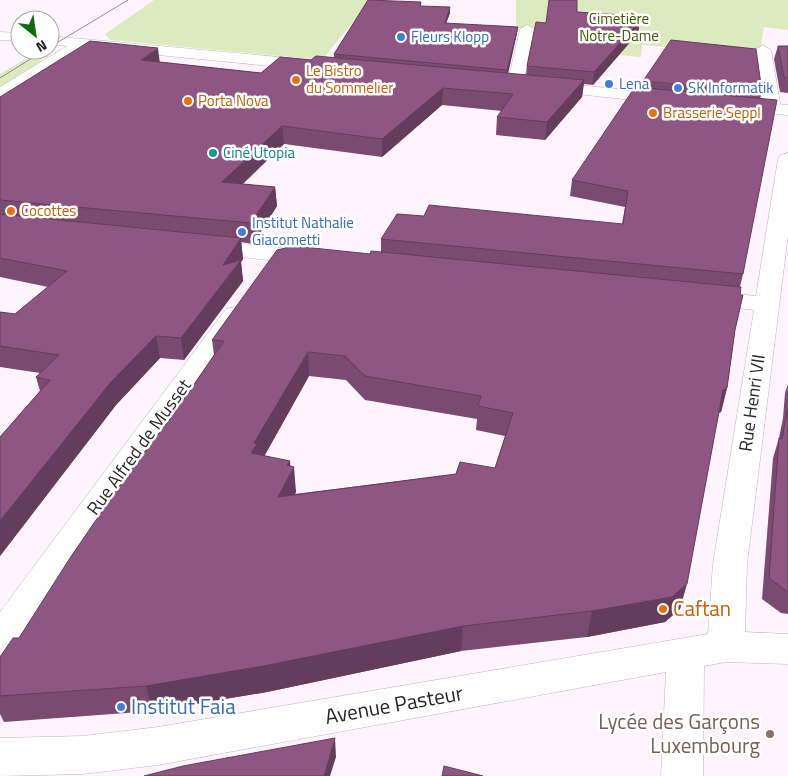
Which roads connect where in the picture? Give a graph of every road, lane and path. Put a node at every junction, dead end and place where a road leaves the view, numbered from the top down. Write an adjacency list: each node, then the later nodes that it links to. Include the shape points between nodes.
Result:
1 (527, 29): 7 (street)
2 (60, 41): 3 (street)
3 (82, 43): 5 (street); 8 (street)
4 (763, 50): 11 (street)
5 (332, 67)
6 (496, 83): 7 (street)
7 (515, 84): 9 (street)
8 (0, 94)
9 (688, 101)
10 (718, 104): 11 (street)
11 (780, 110)
12 (788, 159): 17 (street, Rue Henri VII)
13 (183, 244): 14 (street)
14 (278, 254): 15 (street); 18 (street, Rue Alfred de Musset)
15 (337, 260)
16 (680, 295): 17 (street)
17 (766, 304): 19 (street, Rue Henri VII, via 730,564)
18 (0, 640)
19 (726, 647): 20 (street, Avenue Pasteur); 21 (street, Avenue Pasteur)
20 (788, 648)
21 (685, 653): 22 (street, Avenue Pasteur, via 158,746 84,755); 23 (street)
22 (0, 756)
23 (682, 776)

